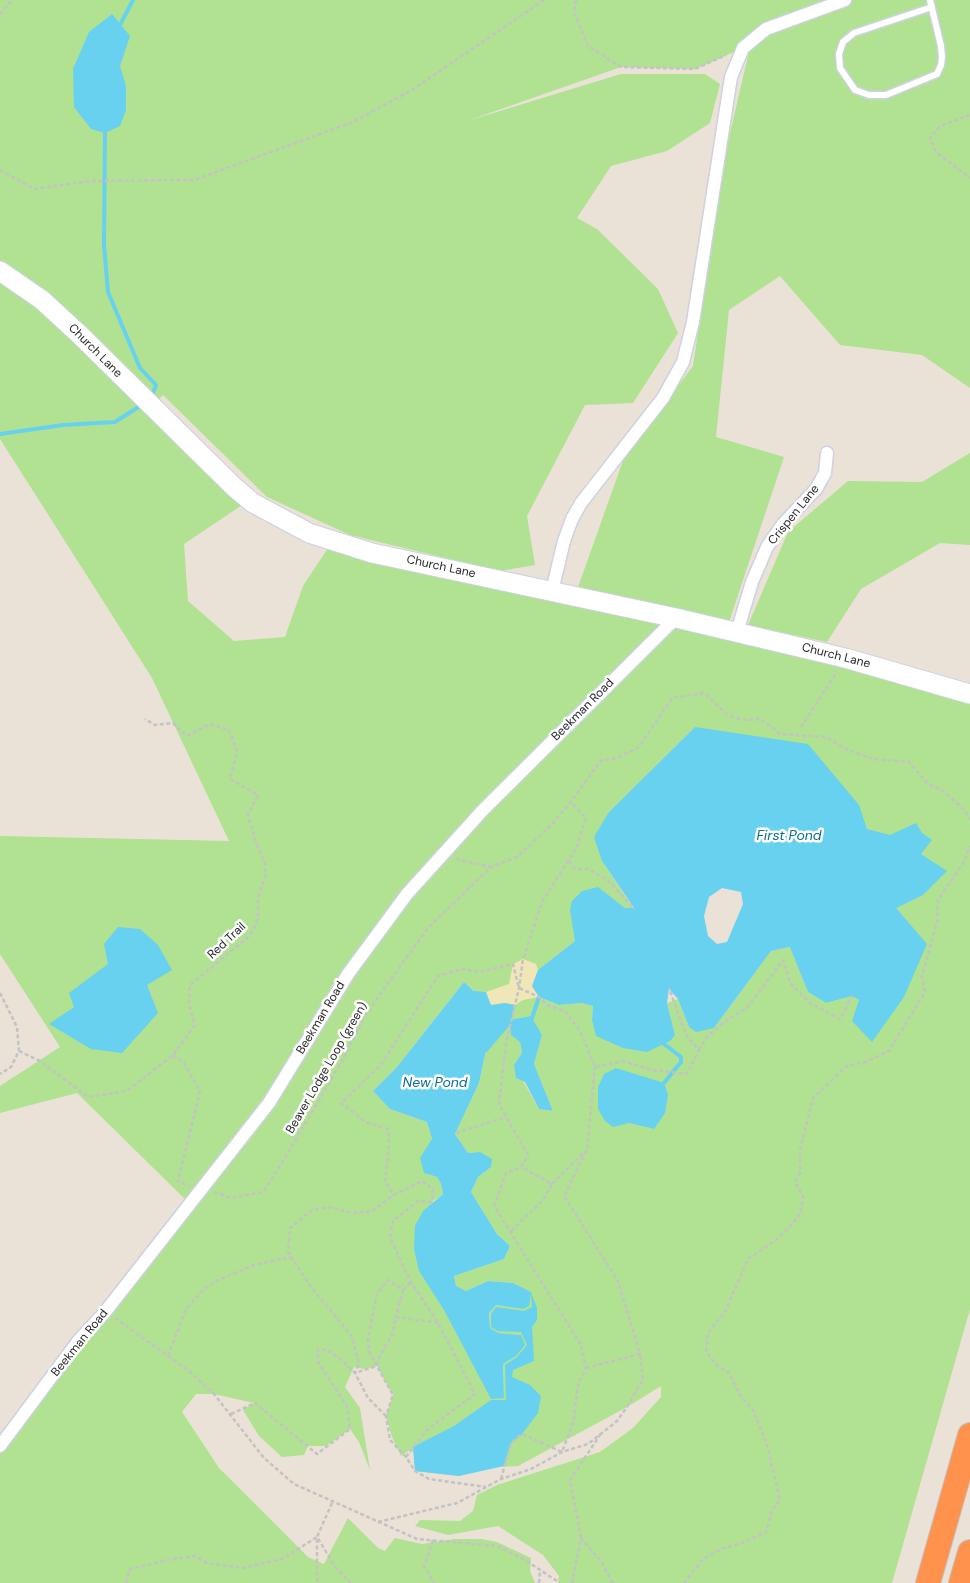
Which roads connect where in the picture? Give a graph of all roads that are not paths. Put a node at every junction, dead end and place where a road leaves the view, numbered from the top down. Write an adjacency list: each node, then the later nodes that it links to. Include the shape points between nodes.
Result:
1 (845, 0): 5 (street, via 766,29 743,48 732,77 693,322 683,362 663,398 577,511 564,541)
2 (931, 4): 2 (lane, via 942,57 937,74 886,95 869,95 855,90 840,68 838,54 843,42 854,33)
3 (0, 271): 5 (street, Church Lane, via 42,300 212,467 261,507 332,542)
4 (827, 453): 7 (street, Crispen Lane, via 825,474 816,489 783,524 767,547)
5 (552, 592): 6 (street, Church Lane)
6 (676, 618): 7 (street, Church Lane); 10 (street, Beekman Road, via 483,810 407,894 348,974 270,1103 105,1312 79,1340)
7 (737, 632): 8 (street, Church Lane, via 845,658)
8 (970, 694)
9 (970, 1435): 12 (highway)
10 (0, 1446)
11 (970, 1552): 13 (highway)
12 (928, 1583)
13 (961, 1583)

